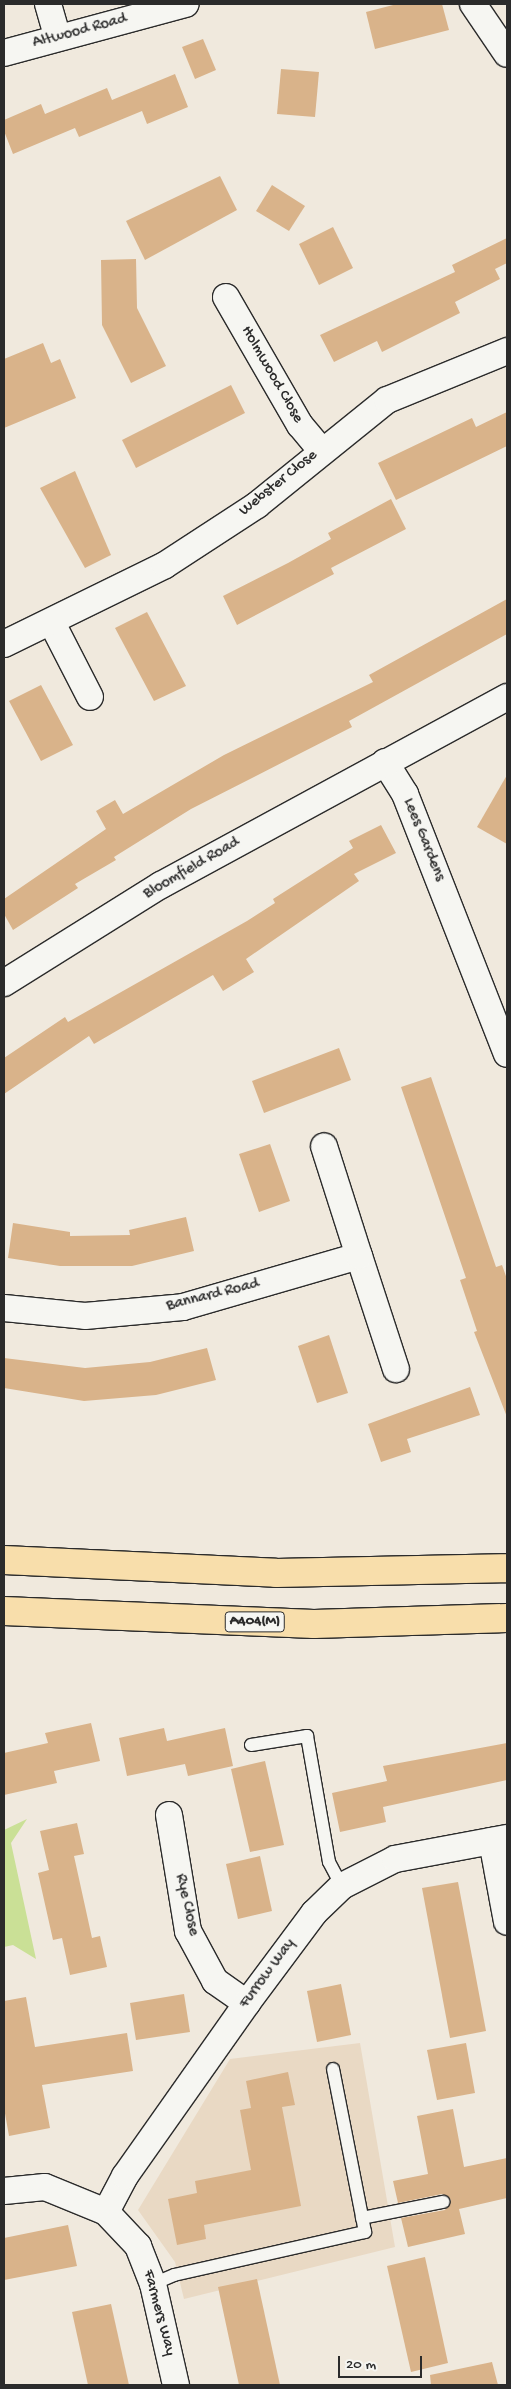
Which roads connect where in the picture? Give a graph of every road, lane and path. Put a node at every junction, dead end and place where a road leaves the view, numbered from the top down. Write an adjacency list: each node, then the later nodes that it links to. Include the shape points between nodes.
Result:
1 (48, 4): 4 (street)
2 (186, 4): 4 (street, Altwood Road)
3 (473, 4): 6 (street)
4 (58, 38): 5 (street, Altwood Road)
5 (4, 53)
6 (507, 54)
7 (226, 297): 9 (street, Holmwood Close, via 300,425)
8 (507, 351): 9 (street, Webster Close, via 387,400)
9 (321, 450): 10 (street, Webster Close, via 257,505 165,565)
10 (52, 623): 11 (street, Webster Close); 12 (street)
11 (4, 644)
12 (90, 697)
13 (507, 697): 14 (street)
14 (384, 762): 15 (street, Bloomfield Road, via 161,885); 16 (street, Lees Gardens, via 405,794)
15 (4, 984)
16 (507, 1051)
17 (324, 1146): 18 (street)
18 (359, 1256): 19 (street, Bannard Road, via 183,1307 85,1316); 20 (street)
19 (4, 1308)
20 (396, 1369)
21 (4, 1560): 22 (highway, via 276,1573)
22 (507, 1568)
23 (4, 1611): 24 (highway, A404(M), via 304,1623)
24 (507, 1618)
25 (251, 1745): 28 (lane, via 307,1736 329,1862)
26 (169, 1815): 30 (street, Rye Close, via 188,1931 215,1981)
27 (499, 1840): 28 (street, Furrow Way, via 394,1859); 29 (street)
28 (342, 1886): 30 (street, Furrow Way, via 314,1913)
29 (507, 1922)
30 (247, 2003): 34 (street, Furrow Way, via 125,2176)
31 (333, 2069): 35 (lane)
32 (4, 2191): 34 (street, Farmers Way, via 45,2187)
33 (443, 2202): 35 (lane)
34 (106, 2212): 36 (street, Farmers Way, via 138,2246)
35 (362, 2218): 36 (lane, via 365,2232 174,2275)
36 (153, 2284): 37 (street, Farmers Way)
37 (176, 2385)

